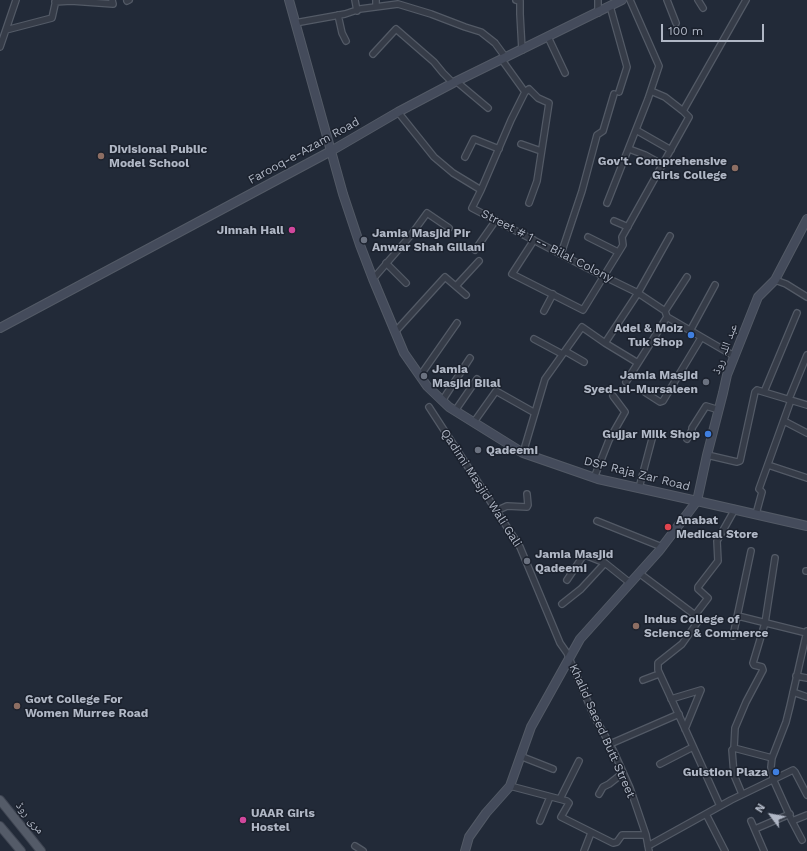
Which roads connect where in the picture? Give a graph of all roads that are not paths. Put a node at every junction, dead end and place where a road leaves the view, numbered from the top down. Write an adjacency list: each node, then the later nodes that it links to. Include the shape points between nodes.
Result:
1 (16, 0): 22 (street)
2 (112, 0): 13 (street, via 113,4)
3 (289, 0): 20 (street, DSP Raja Zar Road)
4 (355, 0): 17 (street)
5 (376, 0): 15 (street)
6 (516, 0): 26 (street, via 520,1)
7 (598, 0): 18 (street)
8 (622, 0): 14 (street, Farooq-e-Azam Road)
9 (630, 0): 31 (street, via 659,66)
10 (667, 0): 21 (street)
11 (698, 0): 16 (street)
12 (746, 0): 34 (street)
13 (55, 1): 22 (street, via 52,18)
14 (610, 6): 18 (street, Farooq-e-Azam Road); 58 (street, via 627,67 603,130 597,135)
15 (376, 7): 17 (street); 28 (street, via 398,4 481,32 495,43)
16 (703, 8)
17 (357, 11): 19 (street)
18 (598, 13): 23 (street, Farooq-e-Azam Road)
19 (338, 16): 20 (street); 24 (street)
20 (295, 23): 41 (street, DSP Raja Zar Road)
21 (676, 23)
22 (6, 30): 25 (street)
23 (548, 37): 26 (street, Farooq-e-Azam Road); 29 (street)
24 (346, 41)
25 (0, 45)
26 (522, 50): 28 (street, Farooq-e-Azam Road)
27 (373, 54): 30 (street, via 396,29)
28 (504, 59): 30 (street, Farooq-e-Azam Road); 32 (street)
29 (565, 73)
30 (455, 82): 33 (street); 35 (street, Farooq-e-Azam Road)
31 (651, 91): 34 (street, via 665,97); 36 (street)
32 (525, 92): 38 (street); 42 (street, via 529,89 538,98 549,103)
33 (488, 108)
34 (683, 111): 40 (street, via 689,117)
35 (398, 112): 41 (street, Farooq-e-Azam Road); 45 (street, Street # 1 -- Bilal Colony, via 434,157 453,173)
36 (636, 130): 39 (street); 40 (street)
37 (521, 144): 42 (street)
38 (499, 149): 43 (street, via 474,139); 45 (street)
39 (629, 149): 44 (street); 47 (street)
40 (671, 150): 44 (street)
41 (331, 151): 63 (street, DSP Raja Zar Road); 76 (street, Farooq-e-Azam Road)
42 (541, 151): 46 (street, via 537,181)
43 (464, 157)
44 (663, 165): 51 (street)
45 (481, 190): 49 (street, Street # 1 -- Bilal Colony, via 472,208)
46 (529, 203)
47 (607, 203)
48 (807, 219): 64 (street, عبد اللہ روڈ)
49 (496, 220): 55 (street, Street # 1 -- Bilal Colony); 56 (street)
50 (614, 221): 51 (street)
51 (628, 227): 57 (street)
52 (449, 228): 60 (street, via 427,213)
53 (670, 236): 68 (street)
54 (588, 237): 57 (street)
55 (534, 240): 58 (street, Street # 1 -- Bilal Colony); 69 (street, via 512,274)
56 (475, 250)
57 (618, 252): 61 (street)
58 (561, 254): 61 (street, Street # 1 -- Bilal Colony)
59 (479, 261): 67 (street)
60 (386, 263): 63 (street); 65 (street)
61 (604, 276): 68 (street, Street # 1 -- Bilal Colony); 69 (street, via 583,310)
62 (687, 277): 74 (street)
63 (372, 279): 78 (street, DSP Raja Zar Road)
64 (775, 280): 71 (street); 84 (street, عبد اللہ روڈ, via 758,297)
65 (406, 282)
66 (715, 285): 77 (street)
67 (456, 286): 70 (street); 78 (street, via 443,277)
68 (638, 293): 74 (street, Street # 1 -- Bilal Colony); 81 (street)
69 (553, 294): 72 (street)
70 (466, 295)
71 (807, 298)
72 (544, 312)
73 (797, 313): 91 (street)
74 (666, 314): 77 (street, Street # 1 -- Bilal Colony); 87 (street)
75 (457, 323): 88 (street)
76 (0, 328)
77 (690, 331): 79 (street, Street # 1 -- Bilal Colony)
78 (395, 332): 88 (street, DSP Raja Zar Road, via 404,353)
79 (701, 338): 84 (street, Street # 1 -- Bilal Colony); 92 (street, via 663,401 660,402)
80 (534, 339): 82 (street)
81 (605, 343): 82 (street, via 582,327); 87 (street)
82 (564, 353): 86 (street); 100 (street, via 545,379)
83 (807, 355): 94 (street)
84 (734, 356): 98 (street, عبد اللہ روڈ)
85 (470, 358): 95 (street)
86 (584, 362)
87 (638, 362): 90 (street)
88 (420, 376): 95 (street, DSP Raja Zar Road)
89 (477, 378): 99 (street)
90 (626, 382)
91 (764, 392): 94 (street); 107 (street, via 755,392 740,461)
92 (646, 393)
93 (613, 396): 109 (street, via 626,412 609,440)
94 (790, 399): 96 (street); 101 (street)
95 (442, 401): 99 (street, DSP Raja Zar Road)
96 (807, 405)
97 (429, 407): 115 (street, Qadimi Masjid Wali Gali)
98 (719, 410): 104 (street, via 706,406); 107 (street, عبد اللہ روڈ)
99 (455, 411): 102 (street, DSP Raja Zar Road)
100 (535, 413): 102 (street, via 496,391); 106 (street)
101 (784, 421): 103 (street); 108 (street)
102 (474, 422): 106 (street, DSP Raja Zar Road)
103 (807, 433)
104 (687, 439)
105 (652, 440): 111 (street)
106 (523, 452): 109 (street, DSP Raja Zar Road)
107 (707, 455): 113 (street, عبد اللہ روڈ)
108 (768, 465): 110 (street); 116 (street, via 759,489 762,492)
109 (594, 478): 111 (street, DSP Raja Zar Road)
110 (807, 478)
111 (639, 488): 113 (street, DSP Raja Zar Road)
112 (527, 494): 115 (street, via 528,506 507,506)
113 (697, 500): 114 (street, DSP Raja Zar Road); 119 (street)
114 (735, 509): 116 (street, DSP Raja Zar Road); 127 (street, via 717,541 718,561 698,587 708,598)
115 (496, 511): 132 (street, Qadimi Masjid Wali Gali, via 520,547 560,643)
116 (756, 514): 118 (street, DSP Raja Zar Road)
117 (597, 521): 119 (street)
118 (807, 526)
119 (662, 547): 123 (street)
120 (751, 551): 128 (street)
121 (774, 558): 129 (street)
122 (605, 562): 124 (street, via 588,555 583,556); 125 (street); 126 (street, via 581,589)
123 (640, 573): 125 (street); 127 (street)
124 (567, 580)
125 (630, 583): 132 (street, via 580,640)
126 (562, 604)
127 (695, 615): 133 (street, via 699,620 682,644 658,664)
128 (738, 616): 129 (street); 131 (street)
129 (765, 622): 130 (street); 144 (street, via 753,663 763,670 735,728)
130 (807, 632): 134 (street)
131 (733, 636)
132 (569, 658): 142 (street, Khalid Saeed Butt Street, via 594,716); 145 (street, via 531,727)
133 (659, 674): 136 (street); 139 (street)
134 (796, 676): 135 (street); 137 (street)
135 (807, 678)
136 (643, 680)
137 (793, 692): 138 (street); 146 (street, via 786,722)
138 (807, 697)
139 (671, 699): 140 (street); 141 (street, via 701,690)
140 (679, 714): 141 (street); 142 (street)
141 (685, 729): 143 (street)
142 (610, 744): 150 (street, Khalid Saeed Butt Street)
143 (693, 747): 148 (street); 159 (street)
144 (734, 748): 146 (street); 154 (street, via 734,775)
145 (520, 756): 149 (street); 152 (street)
146 (772, 758): 151 (street)
147 (579, 761): 157 (street)
148 (660, 764)
149 (553, 769)
150 (623, 773): 153 (street, via 603,787); 169 (street, Khalid Saeed Butt Street)
151 (773, 779): 154 (street); 155 (street, via 794,770); 161 (street)
152 (510, 786): 156 (street); 176 (street, via 469,837)
153 (599, 794)
154 (742, 794): 159 (street)
155 (807, 795)
156 (550, 797): 157 (street); 163 (street)
157 (560, 799): 168 (street, via 569,803 561,817)
158 (0, 800): 174 (main road, مری روڈ)
159 (720, 806): 160 (street)
160 (706, 814): 172 (street); 178 (street)
161 (790, 814): 165 (street); 167 (street)
162 (807, 815): 165 (street)
163 (540, 821)
164 (751, 821): 167 (street)
165 (792, 821): 170 (street)
166 (0, 826): 173 (main road)
167 (755, 829): 179 (street)
168 (591, 833): 169 (street, via 615,843 622,835); 177 (street)
169 (646, 835): 172 (street, Khalid Saeed Butt Street)
170 (802, 840)
171 (355, 846): 175 (street)
172 (648, 849)
173 (21, 851)
174 (41, 851)
175 (363, 851)
176 (465, 851)
177 (584, 851)
178 (725, 851)
179 (764, 851)

